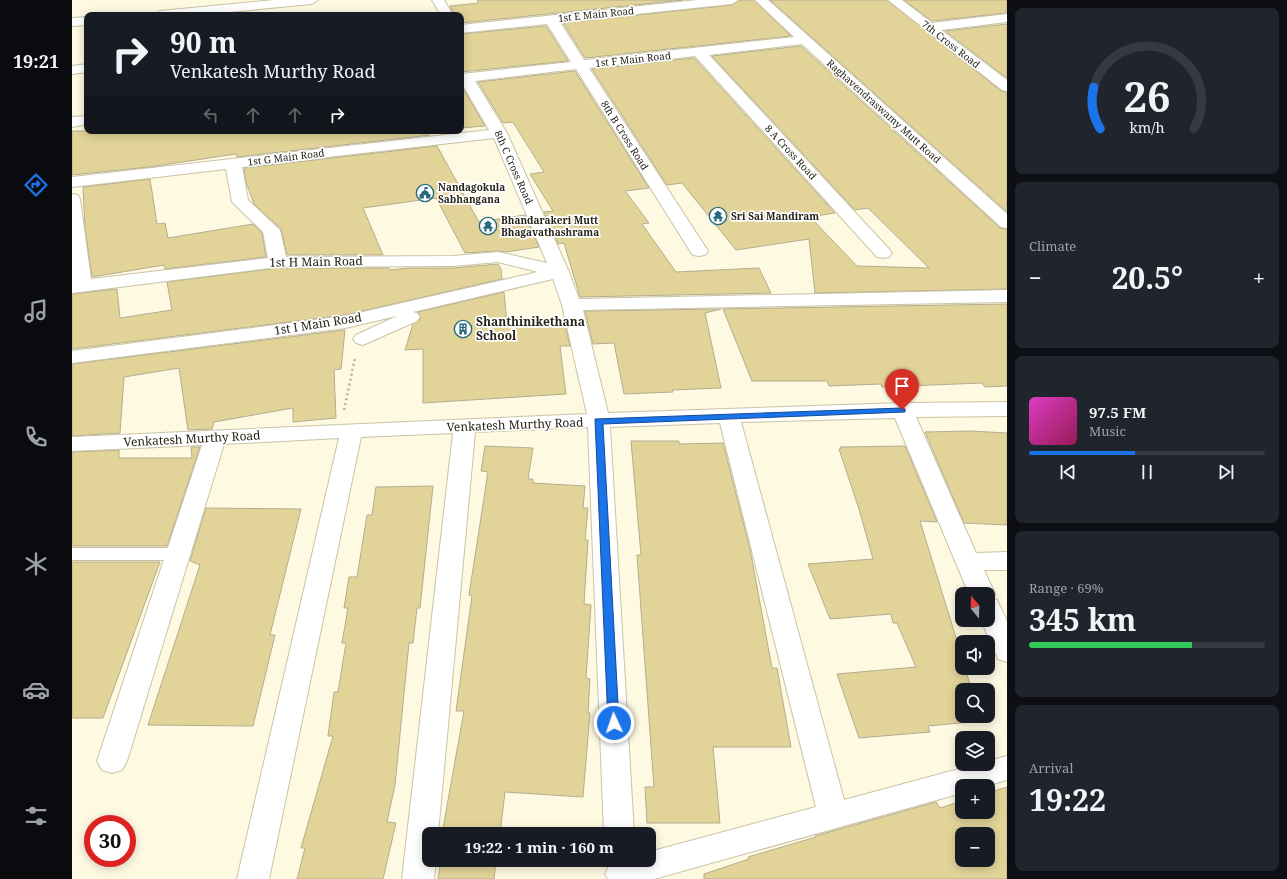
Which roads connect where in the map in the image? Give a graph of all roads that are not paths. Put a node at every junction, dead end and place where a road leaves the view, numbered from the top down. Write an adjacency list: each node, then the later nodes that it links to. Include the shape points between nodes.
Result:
1 (312, 0): 6 (street)
2 (438, 0): 7 (street)
3 (732, 0): 9 (street, 1st E Main Road)
4 (761, 0): 14 (street, Raghavendraswamy Mutt Road)
5 (894, 0): 12 (street, 7th Cross Road)
6 (190, 12)
7 (445, 12)
8 (1007, 18): 12 (street)
9 (551, 19): 13 (street, 1st E Main Road); 16 (street, 8th B Cross Road)
10 (84, 21): 11 (street)
11 (72, 22)
12 (929, 27): 20 (street, 7th Cross Road)
13 (464, 29)
14 (805, 40): 15 (street, 1st F Main Road); 29 (street, Raghavendraswamy Mutt Road)
15 (699, 52): 16 (street, 1st F Main Road); 31 (street, 8 A Cross Road)
16 (581, 65): 21 (street, 1st F Main Road); 30 (street, 8th B Cross Road)
17 (84, 68): 19 (street)
18 (1007, 68): 20 (street)
19 (72, 70)
20 (986, 71): 22 (street, 7th Cross Road)
21 (464, 78): 25 (street, 8th C Cross Road)
22 (1007, 87)
23 (84, 120): 24 (street)
24 (72, 122)
25 (499, 133): 26 (street, 1st G Main Road); 33 (street, 8th C Cross Road)
26 (233, 163): 27 (street, 1st G Main Road); 32 (street, via 240,202 271,230)
27 (72, 182)
28 (72, 199): 34 (street)
29 (1007, 222)
30 (699, 251)
31 (883, 253)
32 (278, 262): 33 (street, 1st H Main Road, via 498,257); 34 (street, 1st H Main Road)
33 (560, 272): 36 (street, 1st I Main Road); 37 (street, 8th C Cross Road)
34 (77, 286)
35 (1007, 296): 37 (street)
36 (447, 299): 38 (street); 39 (street, 1st I Main Road, via 345,322)
37 (572, 305): 43 (street, 8th C Cross Road)
38 (363, 339)
39 (72, 357)
40 (1007, 409): 41 (street, Venkatesh Murthy Road)
41 (902, 410): 42 (street, Venkatesh Murthy Road); 51 (street)
42 (729, 416): 43 (street, Venkatesh Murthy Road); 57 (street)
43 (598, 421): 44 (street, Venkatesh Murthy Road); 58 (street, 8th C Cross Road)
44 (465, 427): 45 (street, Venkatesh Murthy Road); 61 (street)
45 (345, 432): 46 (street, Venkatesh Murthy Road); 60 (street)
46 (215, 438): 47 (street, Venkatesh Murthy Road); 49 (street)
47 (72, 444)
48 (72, 554): 49 (lane)
49 (178, 554): 55 (street)
50 (1007, 561): 51 (street)
51 (969, 562): 52 (street)
52 (979, 587)
53 (995, 624): 54 (street)
54 (1007, 652)
55 (112, 761)
56 (1007, 768): 57 (street)
57 (833, 815): 59 (street)
58 (619, 827)
59 (621, 871)
60 (253, 879)
61 (418, 879)

